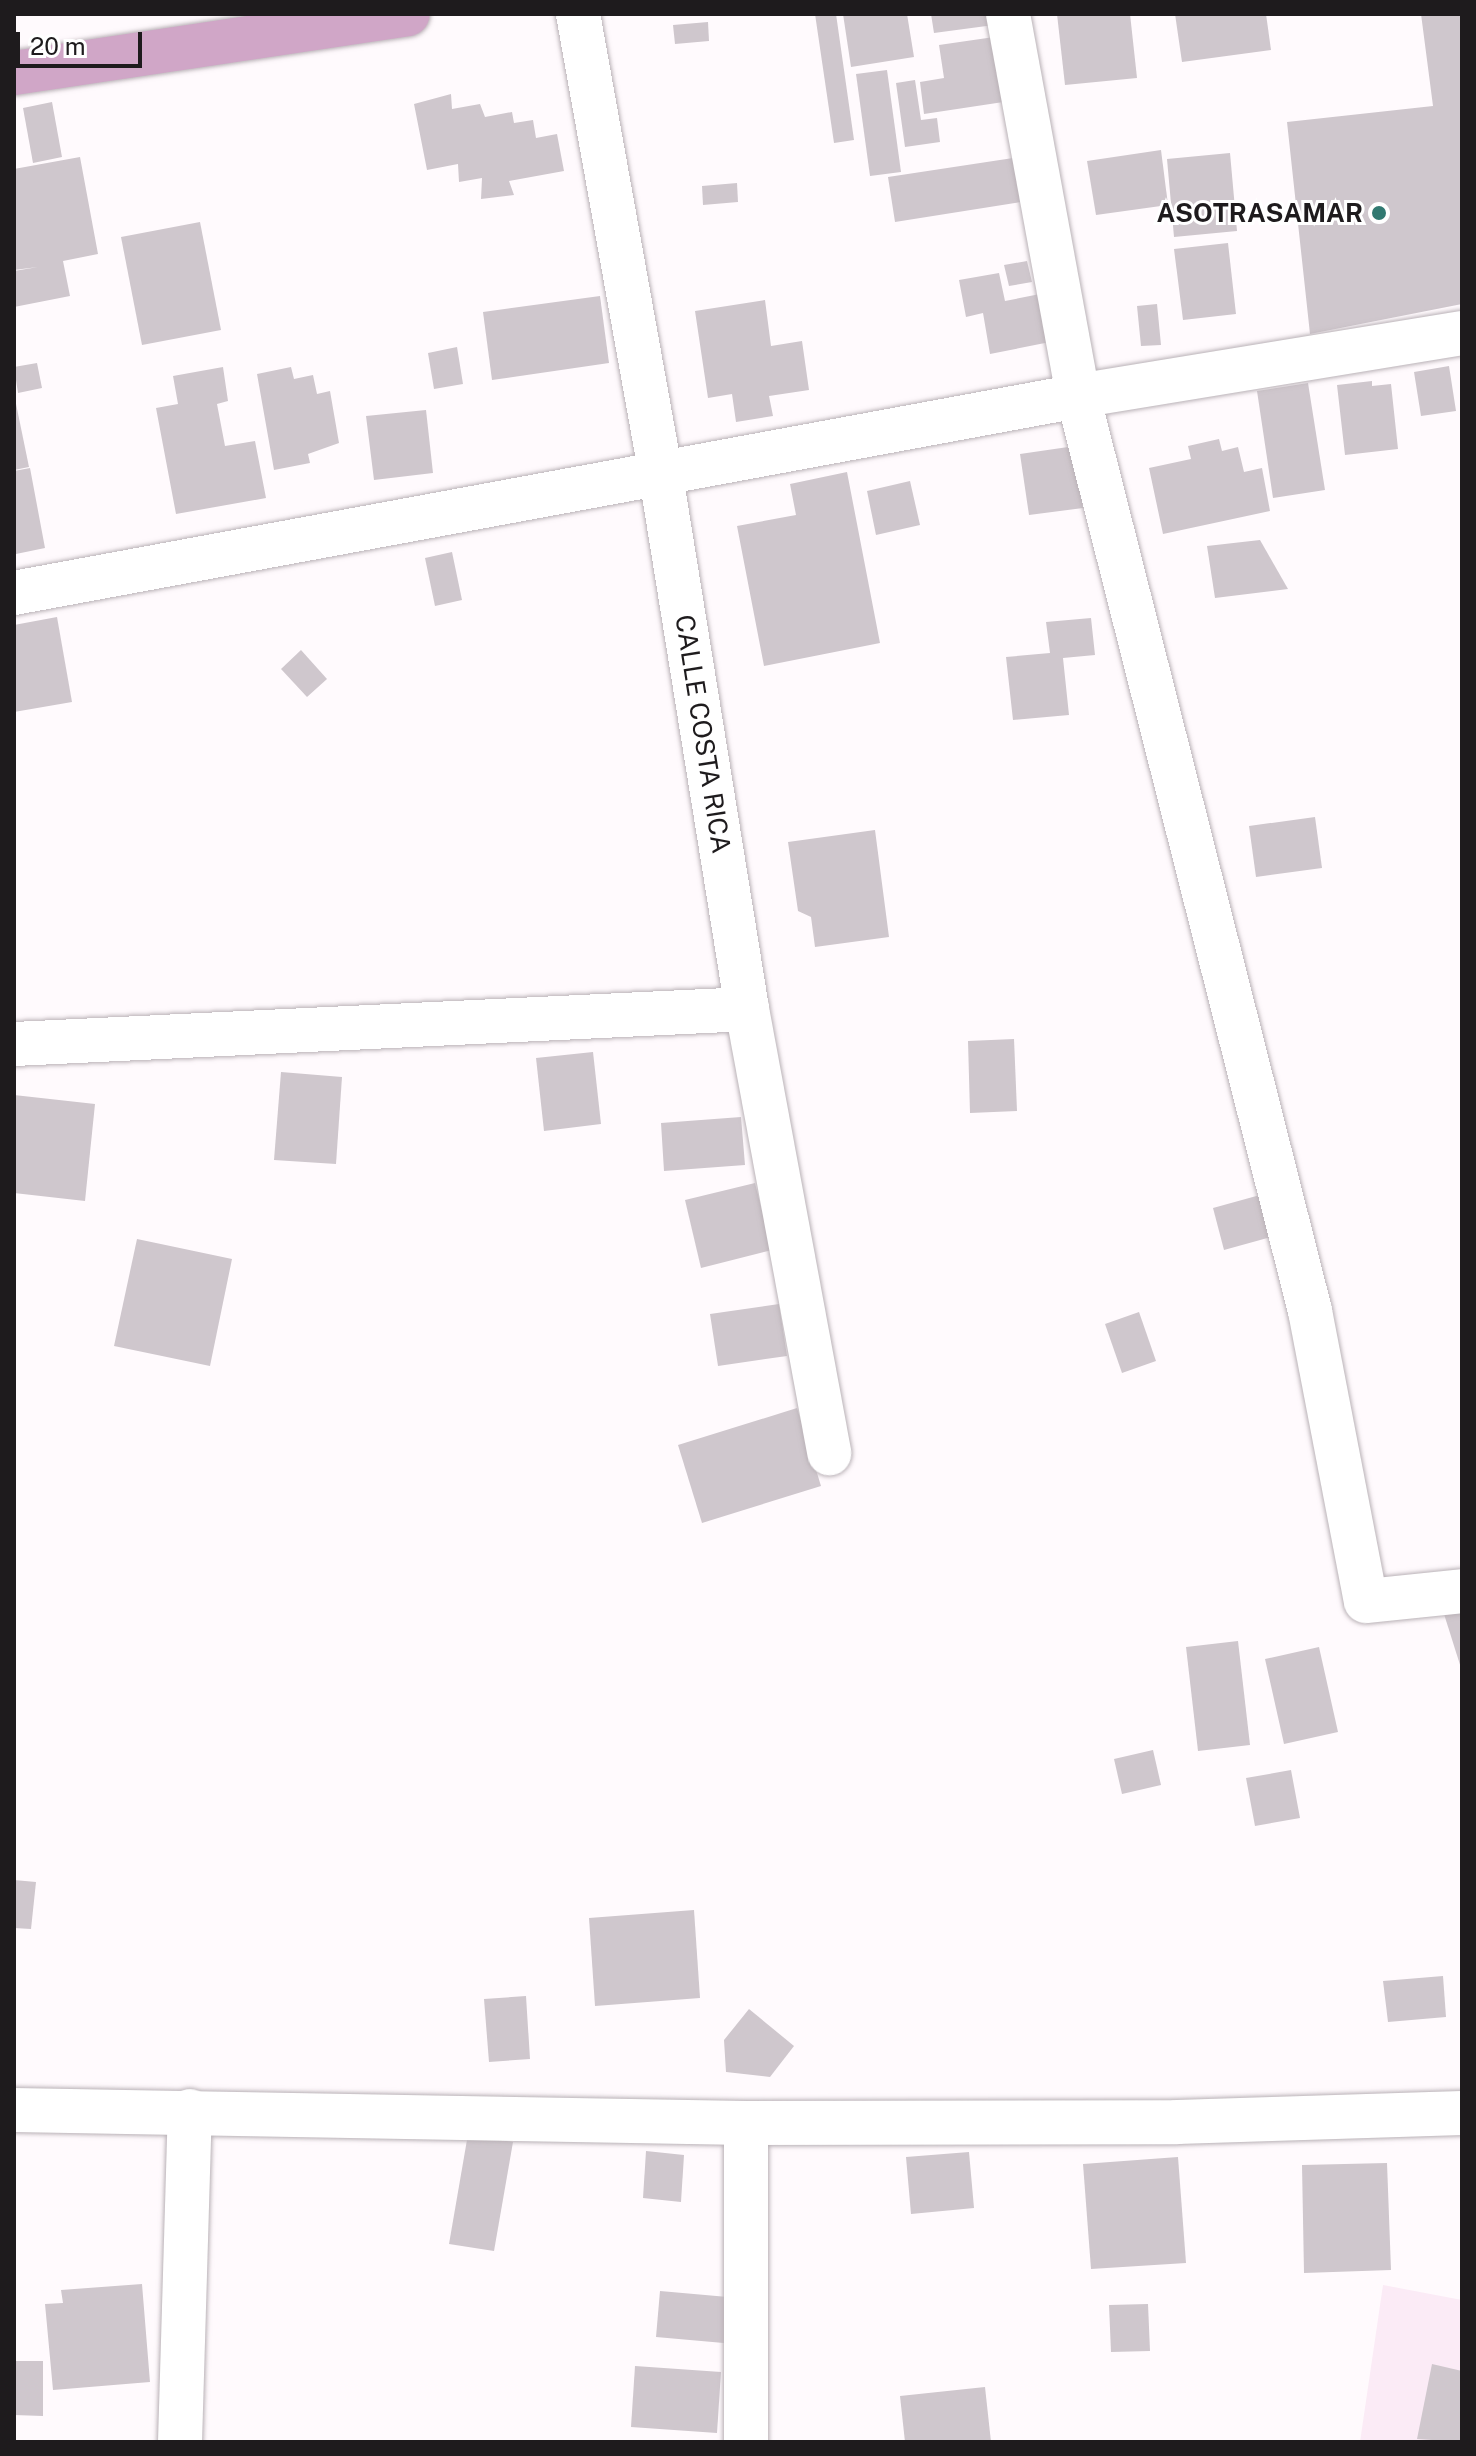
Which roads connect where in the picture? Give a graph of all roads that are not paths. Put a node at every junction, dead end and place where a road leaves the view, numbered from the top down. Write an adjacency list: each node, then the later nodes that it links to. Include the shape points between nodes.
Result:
1 (408, 14): 4 (main road)
2 (578, 14): 7 (street, CALLE COSTA RICA)
3 (1008, 14): 6 (street)
4 (14, 73)
5 (1462, 333): 6 (street)
6 (1078, 396): 7 (street); 12 (street, via 1310,1311 1366,1601)
7 (661, 476): 8 (street); 9 (street, CALLE COSTA RICA)
8 (14, 593)
9 (747, 1009): 10 (street); 11 (street, CALLE COSTA RICA)
10 (14, 1044)
11 (829, 1453)
12 (1462, 1591)
13 (14, 2110): 14 (street)
14 (190, 2111): 16 (street); 17 (street)
15 (1462, 2113): 16 (street, via 1177,2122)
16 (746, 2123): 18 (street)
17 (180, 2442)
18 (746, 2442)

